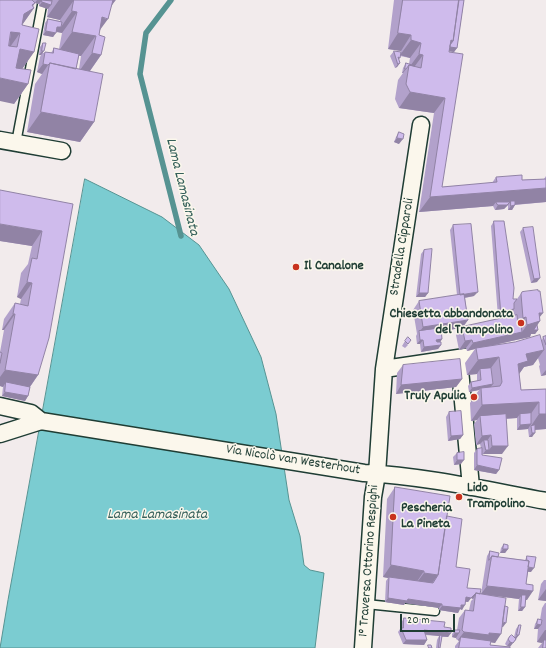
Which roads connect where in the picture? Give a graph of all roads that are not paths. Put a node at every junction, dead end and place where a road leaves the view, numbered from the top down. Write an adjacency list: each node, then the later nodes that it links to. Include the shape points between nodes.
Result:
1 (43, 0): 4 (lane)
2 (421, 125): 8 (street, Stradella Cipparoli)
3 (0, 140): 4 (street)
4 (16, 143): 5 (street)
5 (62, 151)
6 (504, 351): 7 (street)
7 (459, 358): 8 (street); 13 (street)
8 (384, 369): 12 (street, Stradella Cipparoli)
9 (0, 406): 10 (street, Via Nicolò van Westerhout, via 31,412)
10 (41, 421): 11 (street, Via Nicolò van Westerhout); 12 (street, Via Nicolò van Westerhout)
11 (0, 434)
12 (370, 473): 13 (street, Via Nicolò van Westerhout); 15 (street, 1° Traversa Ottorino Respighi, via 373,497)
13 (471, 487): 14 (street, Via Nicolò van Westerhout)
14 (546, 501)
15 (366, 604): 16 (lane); 17 (street, 1° Traversa Ottorino Respighi)
16 (436, 611)
17 (363, 648)

